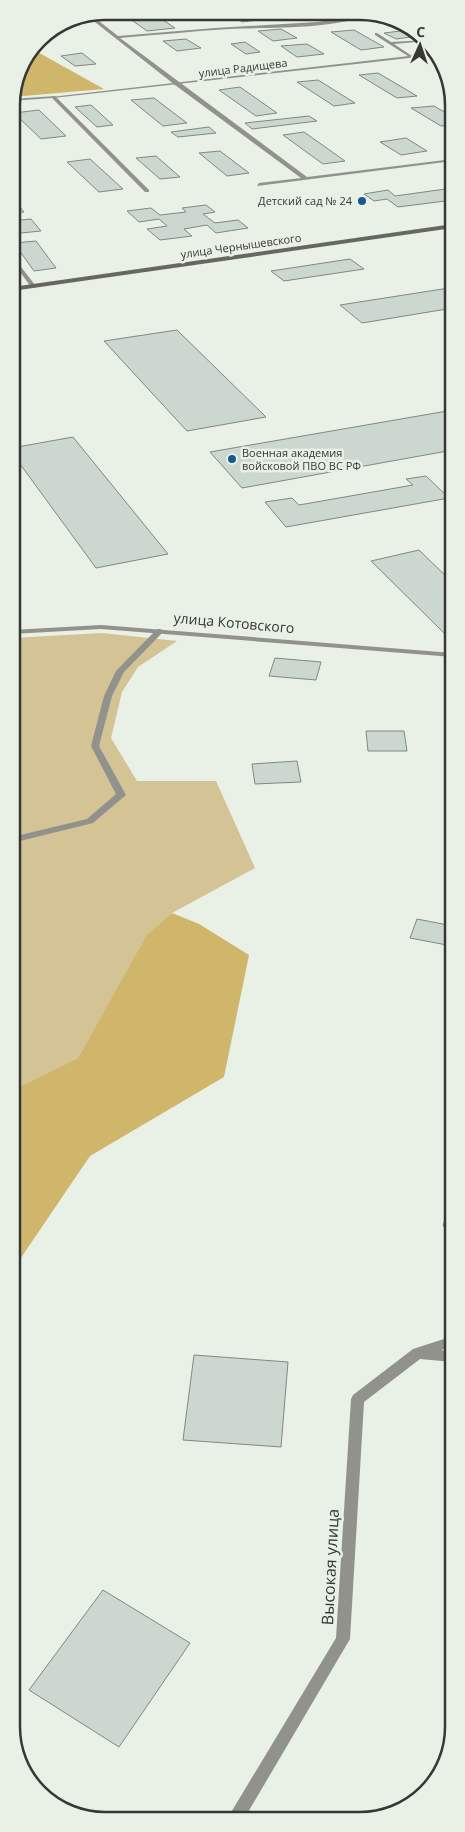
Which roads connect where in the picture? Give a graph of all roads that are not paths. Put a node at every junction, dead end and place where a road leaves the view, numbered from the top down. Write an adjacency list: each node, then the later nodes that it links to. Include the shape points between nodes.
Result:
1 (348, 20): 4 (street)
2 (96, 21): 4 (street)
3 (376, 34): 6 (street)
4 (119, 37): 9 (street)
5 (416, 42): 6 (street)
6 (392, 44): 8 (street)
7 (428, 55): 8 (street, улица Радищева)
8 (411, 57): 9 (street, улица Радищева)
9 (177, 84): 10 (street, улица Радищева); 13 (street)
10 (54, 97): 11 (street, улица Радищева); 15 (street)
11 (20, 99)
12 (445, 161): 13 (street)
13 (306, 179): 14 (street)
14 (259, 185)
15 (147, 191)
16 (445, 227): 18 (street, улица Чернышевского)
17 (20, 268): 18 (street)
18 (33, 286): 19 (street, улица Чернышевского)
19 (20, 288)
20 (160, 631): 21 (street, улица Котовского, via 102,627); 22 (street, улица Котовского); 23 (street, via 120,671 108,696 95,746 121,795 90,821)
21 (20, 632)
22 (445, 654)
23 (20, 838)
24 (445, 1344): 25 (street, Высокая улица)
25 (418, 1353): 26 (street); 27 (street, Высокая улица, via 358,1399 344,1639)
26 (445, 1355)
27 (239, 1812)

